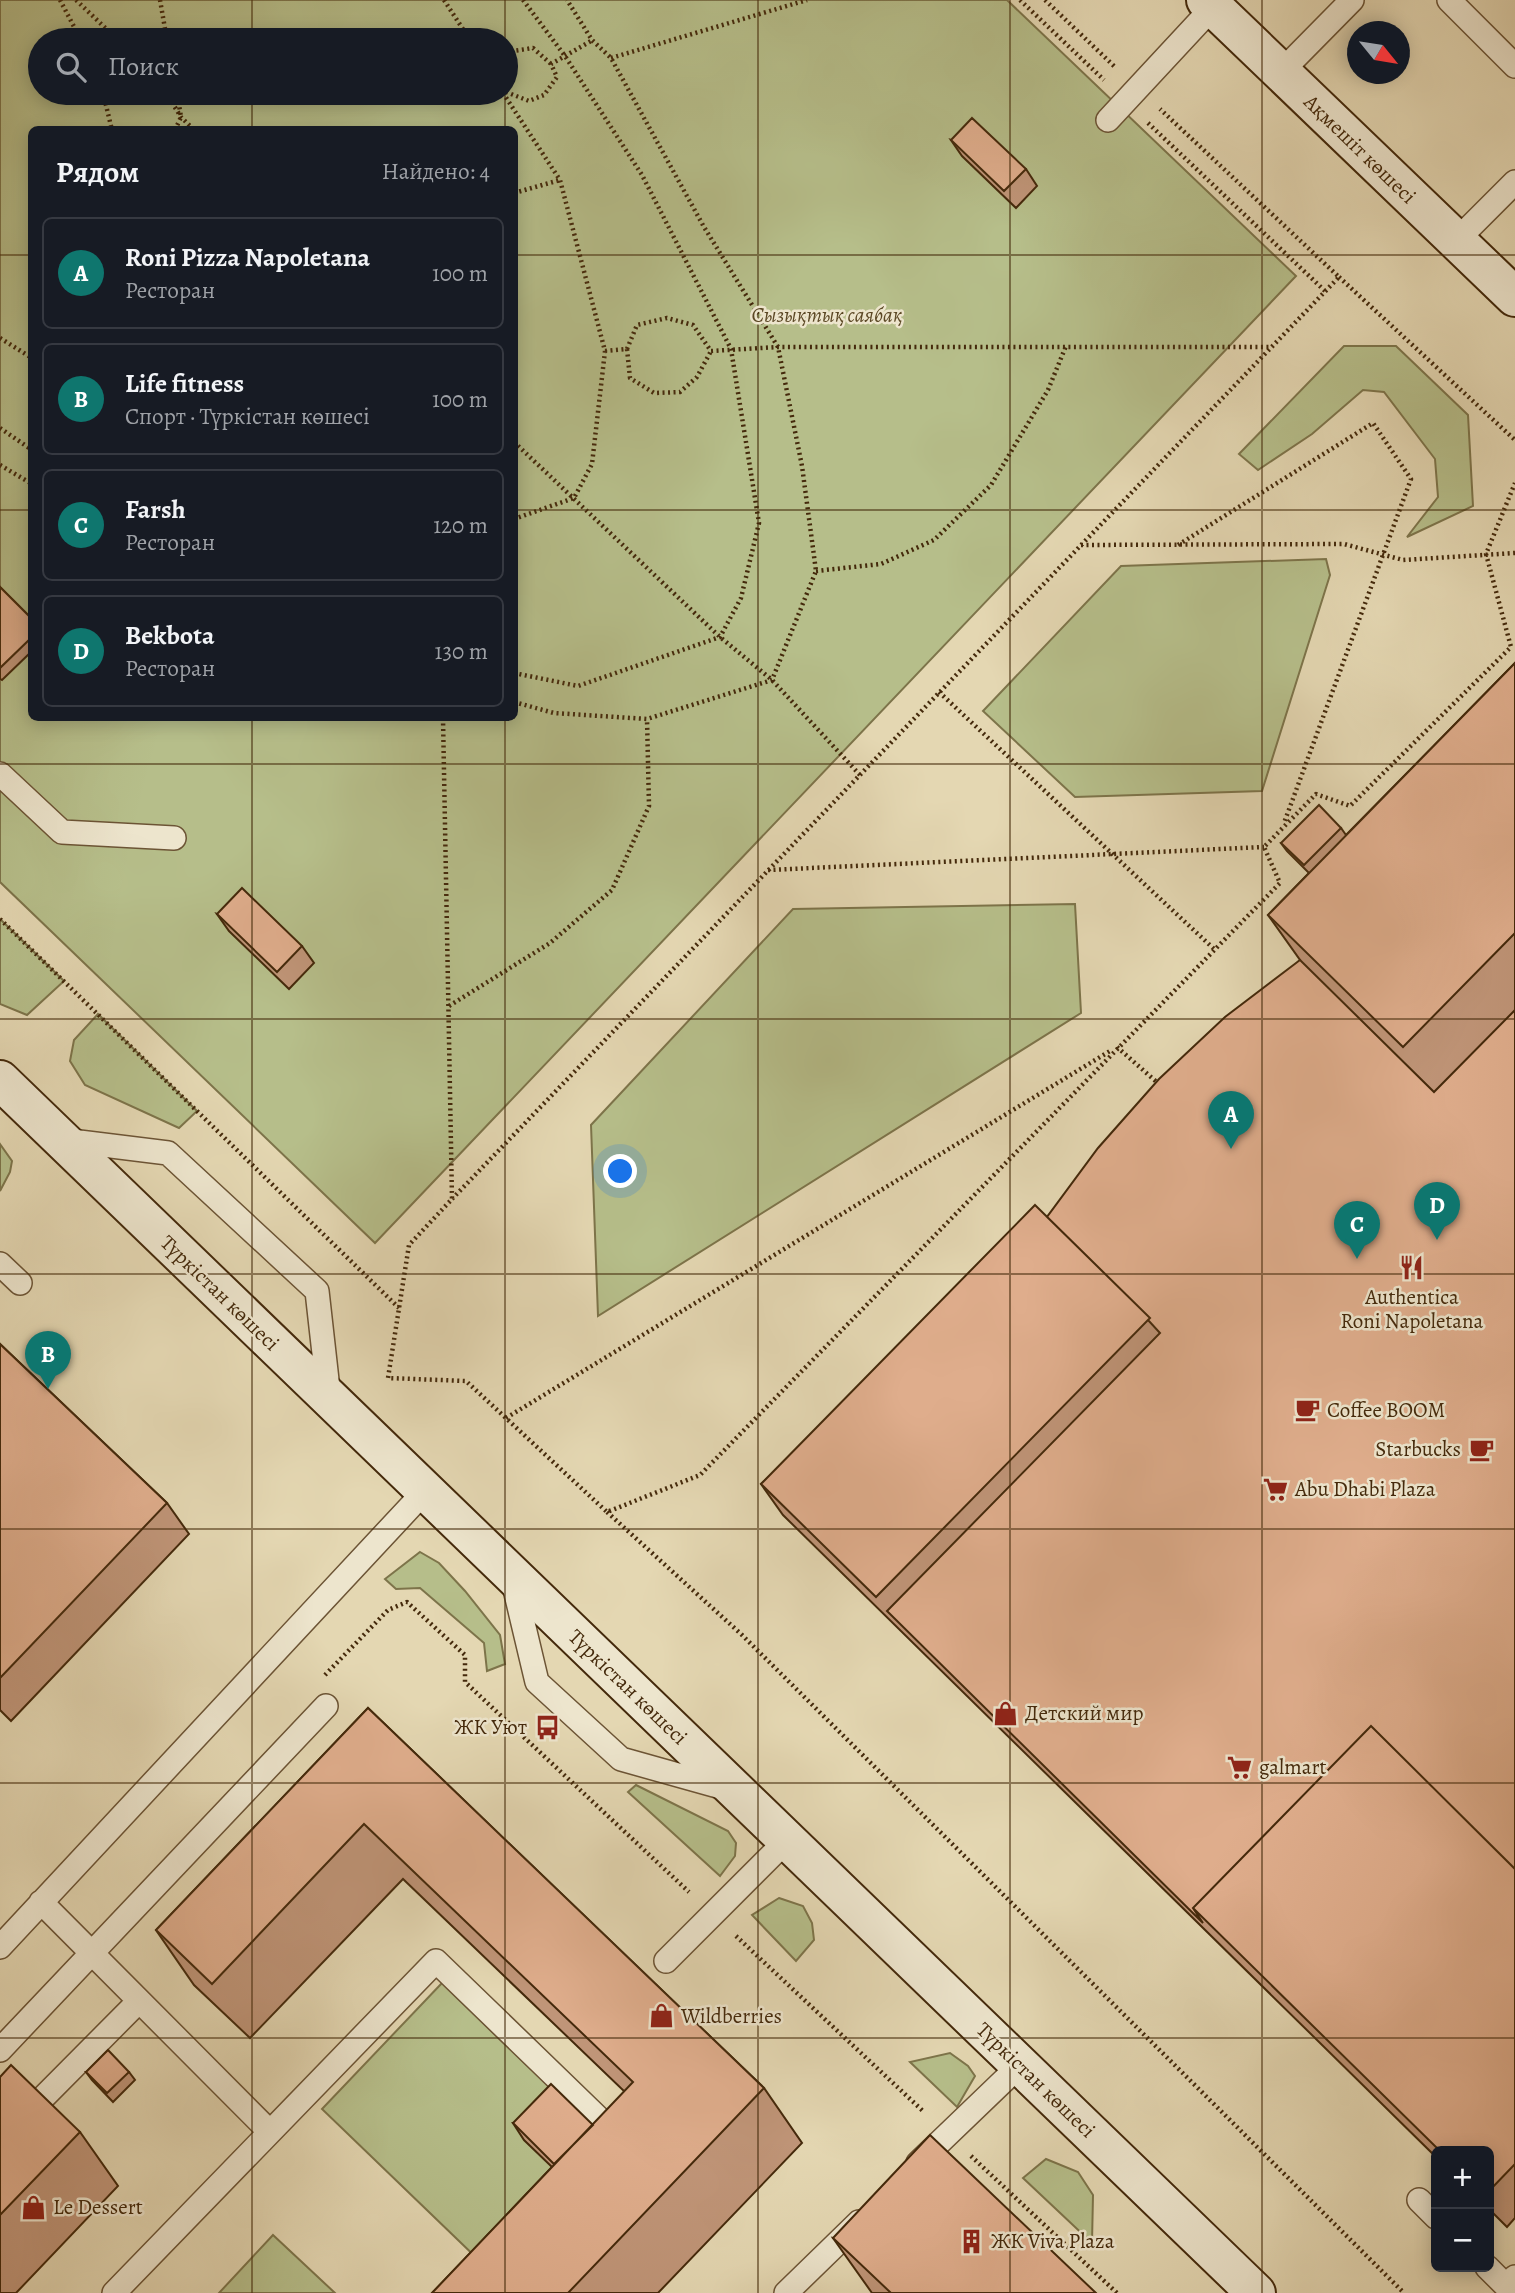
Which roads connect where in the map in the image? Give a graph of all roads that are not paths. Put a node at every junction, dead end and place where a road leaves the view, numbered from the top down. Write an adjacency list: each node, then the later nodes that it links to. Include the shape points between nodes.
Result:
1 (1352, 0): 5 (lane)
2 (1449, 0): 4 (lane)
3 (1209, 4): 5 (main road, Ақмешіт көшесі); 6 (lane)
4 (1515, 66)
5 (1281, 72): 8 (main road, Ақмешіт көшесі)
6 (1108, 120)
7 (1515, 182): 8 (lane)
8 (1456, 241): 9 (main road, Ақмешіт көшесі)
9 (1515, 297)
10 (0, 774): 11 (lane, via 61,832)
11 (174, 838)
12 (0, 1080): 13 (main road, Түркістан көшесі)
13 (62, 1140): 16 (main road, Түркістан көшесі); 16 (lane, via 168,1153 317,1291)
14 (0, 1264): 15 (lane)
15 (20, 1283)
16 (329, 1398): 17 (main road, Түркістан көшесі)
17 (425, 1491): 18 (main road, Түркістан көшесі); 22 (lane)
18 (512, 1574): 20 (main road, Түркістан көшесі); 20 (lane, via 537,1682 621,1759)
19 (326, 1706): 24 (lane)
20 (737, 1792): 21 (main road, Түркістан көшесі)
21 (787, 1840): 25 (lane); 28 (main road, Түркістан көшесі)
22 (41, 1902): 23 (lane); 24 (lane)
23 (0, 1947)
24 (92, 1953): 26 (lane); 27 (lane)
25 (666, 1961)
26 (139, 2001): 29 (lane); 30 (lane)
27 (0, 2050)
28 (1020, 2065): 32 (lane); 40 (main road, Түркістан көшесі)
29 (270, 2132): 31 (lane, via 436,1961 634,2153); 38 (lane)
30 (0, 2141)
31 (624, 2163)
32 (900, 2181)
33 (1419, 2200): 35 (lane)
34 (872, 2209): 39 (lane)
35 (1431, 2212)
36 (1492, 2272): 37 (lane, via 1506,2286)
37 (1515, 2277)
38 (114, 2293)
39 (786, 2293)
40 (1256, 2293)

